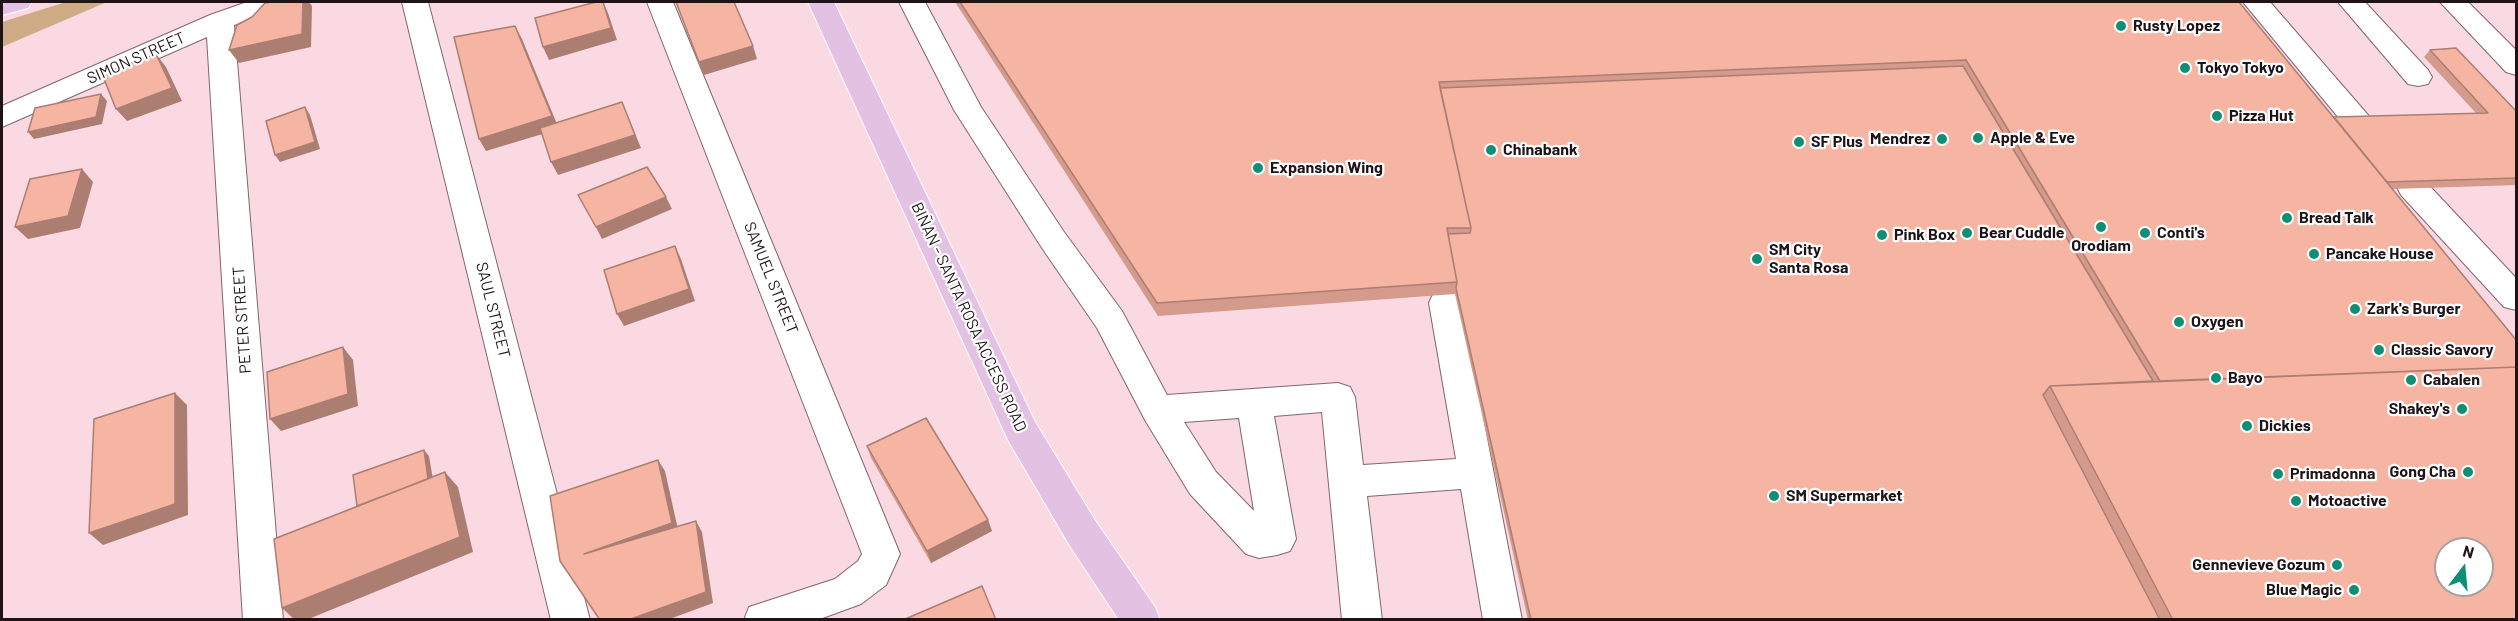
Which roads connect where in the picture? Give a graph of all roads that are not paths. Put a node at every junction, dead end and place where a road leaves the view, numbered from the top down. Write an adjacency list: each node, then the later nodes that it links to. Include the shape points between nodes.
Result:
1 (19, 2): 10 (main road)
2 (271, 2): 11 (street, SIMON STREET)
3 (415, 2): 24 (street, SAUL STREET)
4 (660, 2): 25 (street, SAMUEL STREET, via 880,554 872,573 847,592)
5 (821, 2): 26 (main road, BIÑAN - SANTA ROSA ACCESS ROAD, via 1021,430 1083,534)
6 (912, 2): 20 (street, via 968,110 1110,320)
7 (2256, 2): 15 (street)
8 (2351, 2): 13 (street)
9 (2453, 2): 12 (street)
10 (2, 7)
11 (220, 21): 14 (street, SIMON STREET); 23 (street, PETER STREET)
12 (2517, 66)
13 (2418, 76)
14 (2, 117)
15 (2358, 123)
16 (2412, 187): 17 (street)
17 (2517, 298)
18 (1445, 303): 21 (street)
19 (1254, 402): 20 (street); 20 (street, via 1277,539 1259,542 1203,483); 22 (street, via 1338,397)
20 (1157, 410)
21 (1476, 473): 22 (street); 28 (street)
22 (1347, 482): 27 (street)
23 (263, 620)
24 (571, 620)
25 (763, 620)
26 (1141, 620)
27 (1362, 620)
28 (1503, 620)

